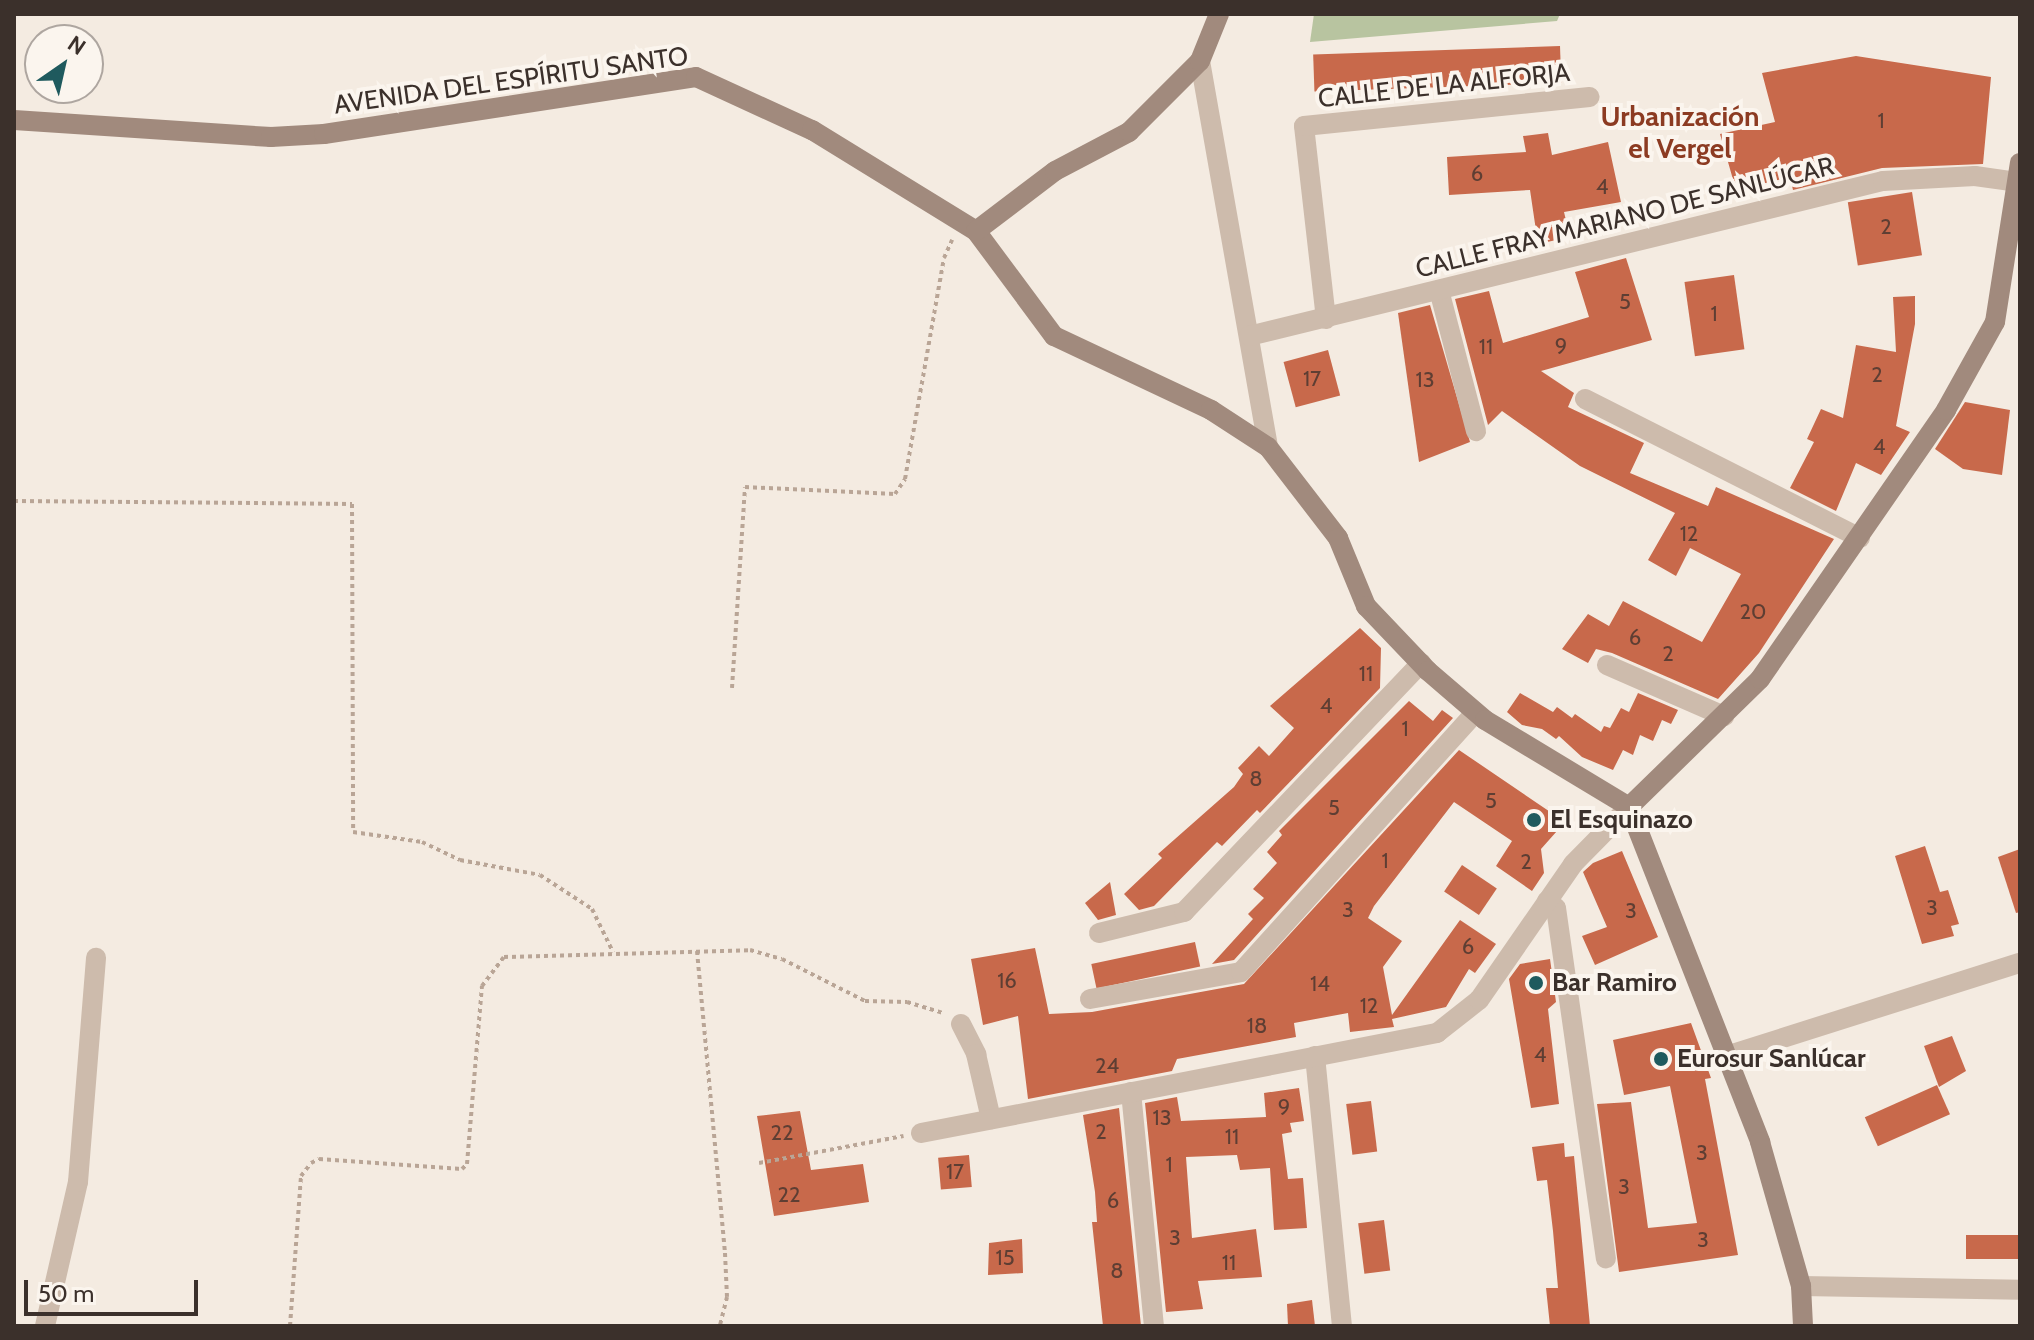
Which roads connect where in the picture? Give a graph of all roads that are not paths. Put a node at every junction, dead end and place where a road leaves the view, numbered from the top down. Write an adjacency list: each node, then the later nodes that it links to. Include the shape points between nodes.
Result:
1 (1219, 14): 2 (street)
2 (1200, 61): 6 (street, via 1129,132); 9 (street)
3 (1590, 97): 8 (street, CALLE DE LA ALFORJA, via 1304,126)
4 (14, 120): 6 (street, AVENIDA DEL ESPÍRITU SANTO, via 258,136 324,134 696,77 812,130)
5 (2019, 173): 7 (street, CALLE FRAY MARIANO DE SANLÚCAR, via 1883,181); 13 (street, via 1995,322 1946,410)
6 (968, 226): 12 (street, via 1054,336 1211,410)
7 (1439, 290): 8 (street, CALLE FRAY MARIANO DE SANLÚCAR); 11 (street)
8 (1326, 319): 9 (street, CALLE FRAY MARIANO DE SANLÚCAR)
9 (1249, 336): 12 (street)
10 (1585, 399): 13 (street)
11 (1476, 431)
12 (1268, 447): 14 (street, via 1338,538 1366,606)
13 (1860, 538): 17 (street, via 1760,679)
14 (1421, 663): 16 (street); 20 (street, via 1184,912)
15 (1607, 665): 17 (street)
16 (1476, 712): 18 (street); 23 (street, via 1241,972)
17 (1724, 716): 18 (street)
18 (1629, 807): 19 (street, via 1573,864); 26 (street)
19 (1547, 901): 25 (street, via 1479,1000 1437,1033); 30 (street, via 1556,908)
20 (1099, 933)
21 (96, 958): 33 (street, via 78,1182)
22 (2020, 963): 26 (street)
23 (1090, 999)
24 (961, 1024): 28 (street, via 976,1054)
25 (1315, 1056): 27 (street); 35 (street)
26 (1726, 1056): 31 (street, via 1760,1142)
27 (1131, 1092): 28 (street); 34 (street)
28 (991, 1119): 29 (street)
29 (921, 1133)
30 (1606, 1258)
31 (1801, 1286): 32 (street); 36 (street)
32 (2020, 1290)
33 (45, 1326)
34 (1154, 1326)
35 (1342, 1326)
36 (1803, 1326)

